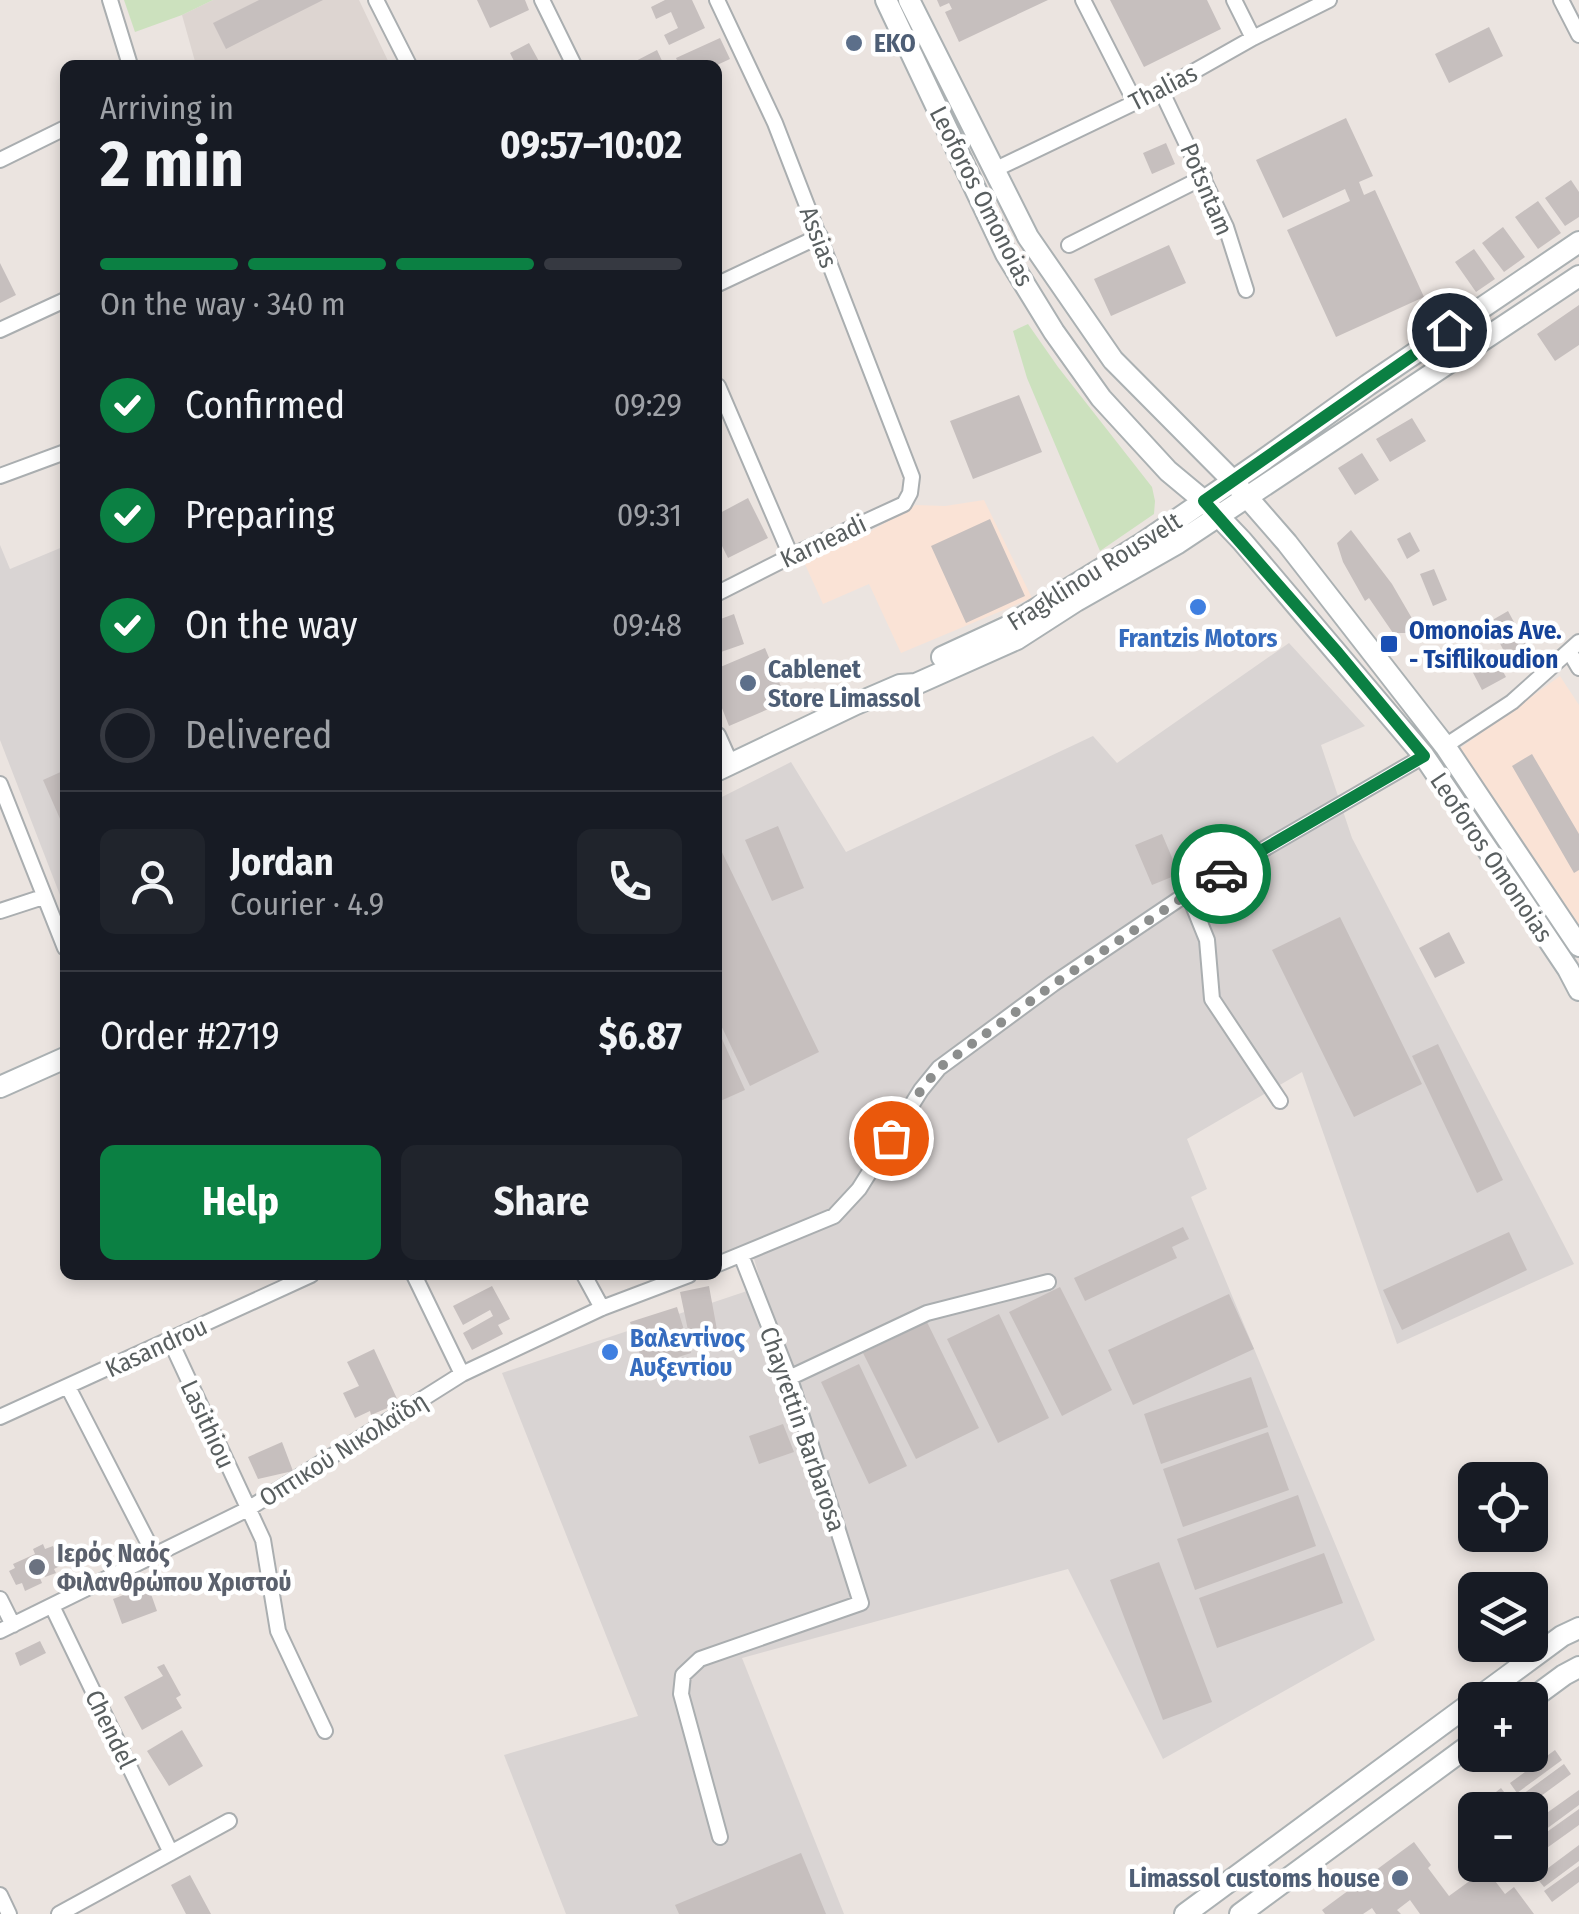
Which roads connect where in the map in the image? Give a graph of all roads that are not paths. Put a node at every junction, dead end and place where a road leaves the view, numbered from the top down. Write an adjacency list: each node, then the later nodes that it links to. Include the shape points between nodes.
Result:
1 (110, 0): 13 (street)
2 (376, 0): 14 (street)
3 (542, 0): 15 (street)
4 (717, 0): 22 (street, Assias)
5 (886, 0): 36 (main road, Leoforos Omonoias, via 1006,254 1054,332 1102,398)
6 (908, 0): 20 (main road, Leoforos Omonoias)
7 (1083, 0): 17 (street)
8 (1234, 0): 12 (street)
9 (1330, 0): 12 (street, Thalias)
10 (1561, 0): 11 (street)
11 (1579, 35)
12 (1253, 38): 16 (street, Thalias)
13 (128, 60)
14 (406, 60)
15 (572, 60)
16 (1162, 90): 17 (street, Thalias); 21 (street, Potsntam)
17 (1135, 102): 20 (street, Thalias)
18 (60, 130): 19 (street)
19 (0, 160)
20 (994, 170): 34 (main road, Leoforos Omonoias, via 1028,237 1113,360)
21 (1204, 177): 24 (street); 27 (street, Potsntam)
22 (820, 236): 26 (street); 33 (street, Assias)
23 (1579, 242): 34 (main road, Fragklinou Rousvelt)
24 (1070, 245)
25 (1579, 276): 35 (main road, Fragklinou Rousvelt)
26 (722, 282)
27 (1246, 290)
28 (60, 302): 29 (street)
29 (0, 330)
30 (722, 395): 38 (street)
31 (60, 454): 32 (street)
32 (0, 476)
33 (912, 477): 38 (street, Karneadi, via 904,504)
34 (1232, 482): 35 (main road, Leoforos Omonoias); 36 (main road, Fragklinou Rousvelt)
35 (1248, 498): 37 (main road, Fragklinou Rousvelt); 43 (main road, Leoforos Omonoias)
36 (1204, 501): 37 (main road, Leoforos Omonoias); 42 (main road, Fragklinou Rousvelt, via 1008,627 908,673)
37 (1219, 517): 42 (main road, Fragklinou Rousvelt, via 1016,639 916,684); 44 (main road, Leoforos Omonoias)
38 (790, 556): 39 (street, Karneadi)
39 (722, 591)
40 (1574, 646): 41 (street); 43 (street, via 1512,702)
41 (1579, 668)
42 (900, 684): 45 (main road, Fragklinou Rousvelt)
43 (1445, 746): 51 (main road, Leoforos Omonoias)
44 (1424, 756): 47 (street); 52 (main road, Leoforos Omonoias)
45 (724, 767)
46 (0, 784): 48 (street)
47 (1188, 894): 55 (street, via 1208,940 1212,999); 56 (street, via 939,1068 860,1189 834,1216)
48 (43, 897): 49 (street); 50 (street)
49 (0, 910)
50 (60, 936)
51 (1579, 946)
52 (1579, 990)
53 (60, 1060): 54 (main road)
54 (0, 1087)
55 (1280, 1101)
56 (741, 1256): 57 (street); 66 (street, Chayrettin Barbarosa)
57 (722, 1263)
58 (300, 1280): 64 (street, Kasandrou)
59 (416, 1280): 65 (street)
60 (587, 1280): 63 (street)
61 (676, 1280): 63 (street, Οπτικού Νικολαΐδη)
62 (1048, 1282): 66 (street, via 927,1314)
63 (602, 1308): 65 (street, Οπτικού Νικολαΐδη)
64 (170, 1340): 67 (street, Kasandrou); 69 (street, Lasithiou)
65 (462, 1374): 69 (street, Οπτικού Νικολαΐδη)
66 (790, 1378): 80 (street, Chayrettin Barbarosa, via 861,1603 700,1659 683,1675 681,1694)
67 (68, 1387): 68 (street, Kasandrou); 70 (street)
68 (0, 1417)
69 (248, 1509): 70 (street, Οπτικού Νικολαΐδη); 77 (street, Lasithiou, via 263,1540 278,1631)
70 (154, 1554): 72 (street, Οπτικού Νικολαΐδη)
71 (0, 1599): 73 (street)
72 (52, 1606): 73 (street, Οπτικού Νικολαΐδη); 81 (street, Chendel)
73 (6, 1628)
74 (1579, 1628): 85 (main road)
75 (1579, 1667): 76 (main road)
76 (1548, 1687)
77 (325, 1732)
78 (1458, 1754): 86 (main road)
79 (229, 1821): 81 (street)
80 (720, 1837)
81 (171, 1853): 84 (street)
82 (0, 1895): 83 (street)
83 (10, 1914)
84 (59, 1914)
85 (1184, 1914)
86 (1240, 1914)

